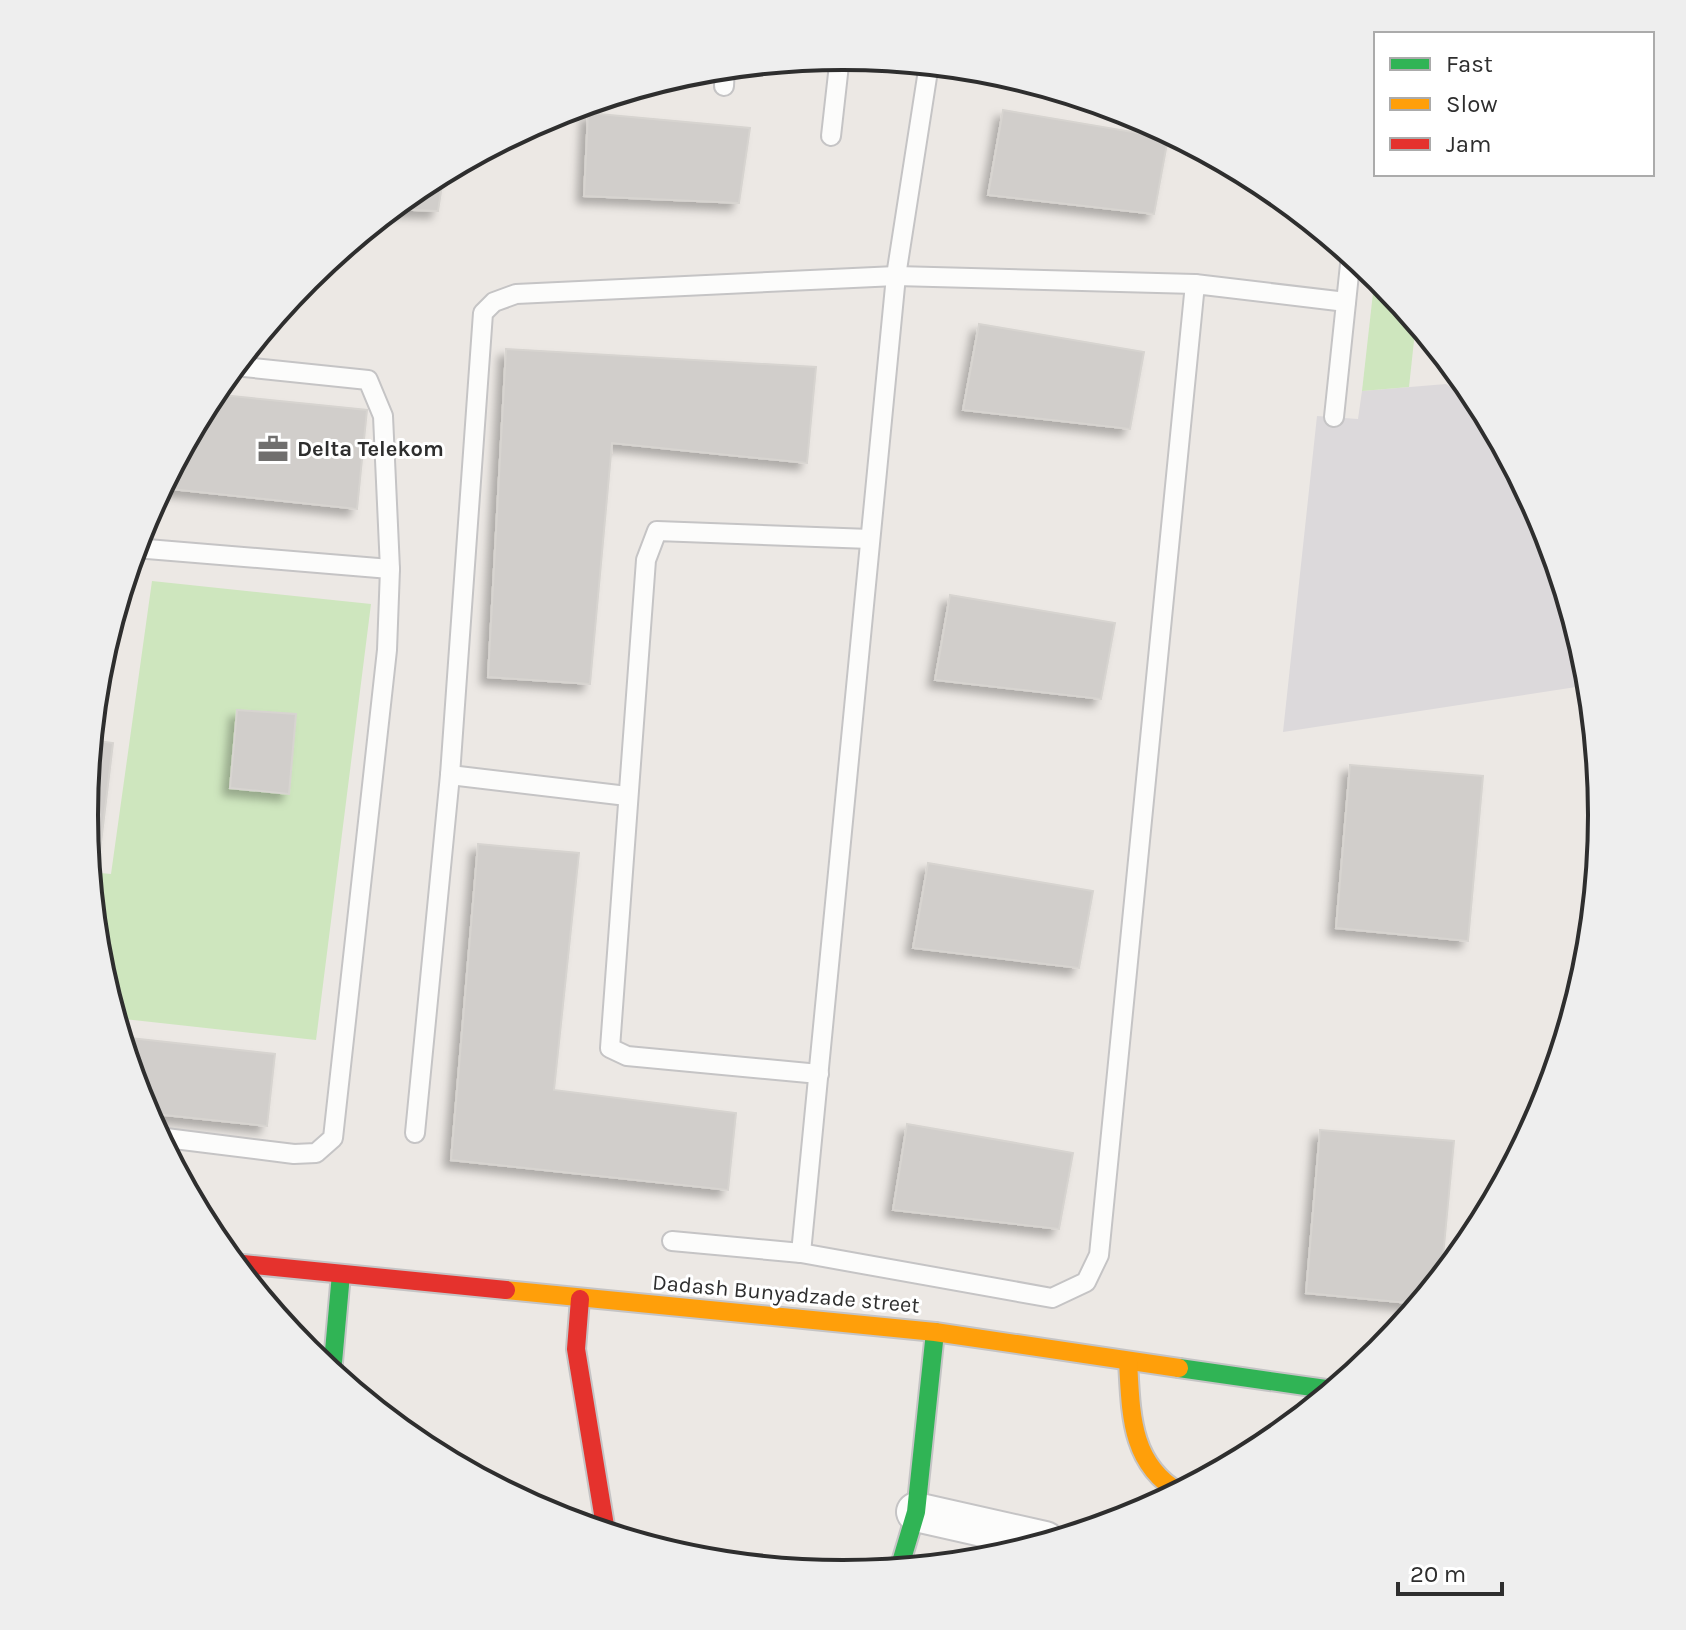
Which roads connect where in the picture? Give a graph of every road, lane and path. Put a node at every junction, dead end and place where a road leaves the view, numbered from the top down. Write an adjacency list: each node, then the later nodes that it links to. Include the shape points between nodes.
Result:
1 (838, 70): 3 (lane)
2 (927, 75): 5 (lane)
3 (831, 136)
4 (1349, 269): 7 (lane)
5 (896, 276): 6 (lane); 10 (lane); 13 (lane, via 516,294 494,302 483,313)
6 (1195, 284): 7 (lane); 19 (lane, via 1099,1255 1086,1282 1052,1298)
7 (1346, 302): 9 (lane)
8 (248, 367): 12 (lane, via 368,380 383,416)
9 (1334, 417)
10 (870, 539): 14 (lane, via 657,531 646,560); 15 (lane)
11 (148, 549): 12 (lane)
12 (390, 569): 17 (lane, via 387,650 333,1138 316,1153 294,1154)
13 (450, 775): 14 (lane); 16 (lane)
14 (627, 796): 15 (lane, via 610,1048 627,1056)
15 (819, 1074): 19 (lane)
16 (415, 1133)
17 (172, 1139)
18 (672, 1241): 19 (lane)
19 (801, 1253)
20 (249, 1265): 21 (street, Dadash Bunyadzade street)
21 (341, 1274): 22 (street, Dadash Bunyadzade street); 24 (street)
22 (580, 1299): 23 (street, Dadash Bunyadzade street); 29 (street, via 576,1349)
23 (935, 1332): 25 (street, Dadash Bunyadzade street); 28 (street)
24 (333, 1358)
25 (1128, 1361): 26 (street, Dadash Bunyadzade street); 27 (street, via 1133,1430 1144,1465)
26 (1319, 1388)
27 (1162, 1488)
28 (916, 1512): 30 (street); 31 (street)
29 (604, 1520)
30 (1027, 1537)
31 (903, 1557)

